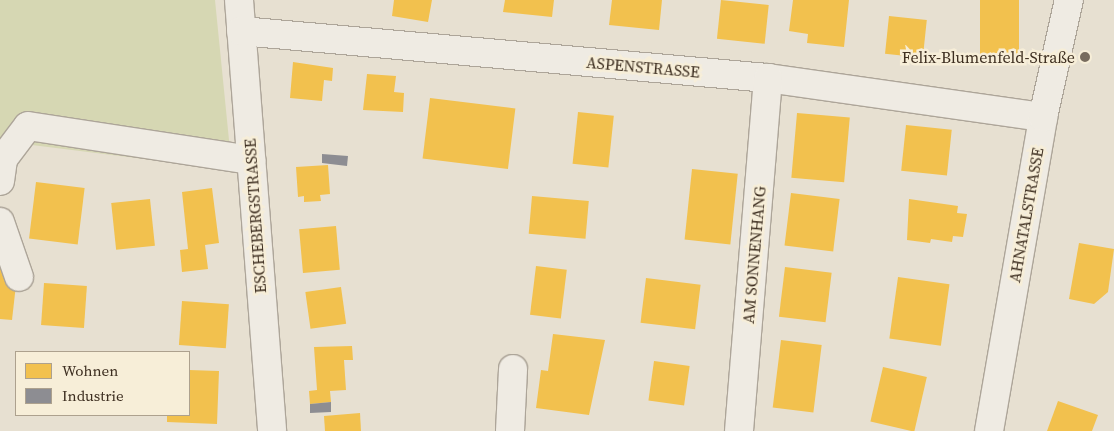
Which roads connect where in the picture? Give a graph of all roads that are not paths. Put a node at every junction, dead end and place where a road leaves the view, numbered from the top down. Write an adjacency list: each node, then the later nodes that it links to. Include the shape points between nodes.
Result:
1 (239, 0): 3 (street, ESCHEBERGSTRASSE)
2 (1069, 0): 5 (street, AHNATALSTRASSE)
3 (241, 31): 4 (street, ASPENSTRASSE); 6 (street, ESCHEBERGSTRASSE)
4 (768, 78): 5 (street, ASPENSTRASSE); 13 (street, AM SONNENHANG)
5 (1042, 117): 14 (street, AHNATALSTRASSE)
6 (251, 160): 7 (street, via 28,126 3,159); 11 (street, ESCHEBERGSTRASSE)
7 (0, 181)
8 (0, 222): 9 (street)
9 (19, 277)
10 (513, 368): 12 (street)
11 (272, 431)
12 (510, 431)
13 (739, 431)
14 (989, 431)

